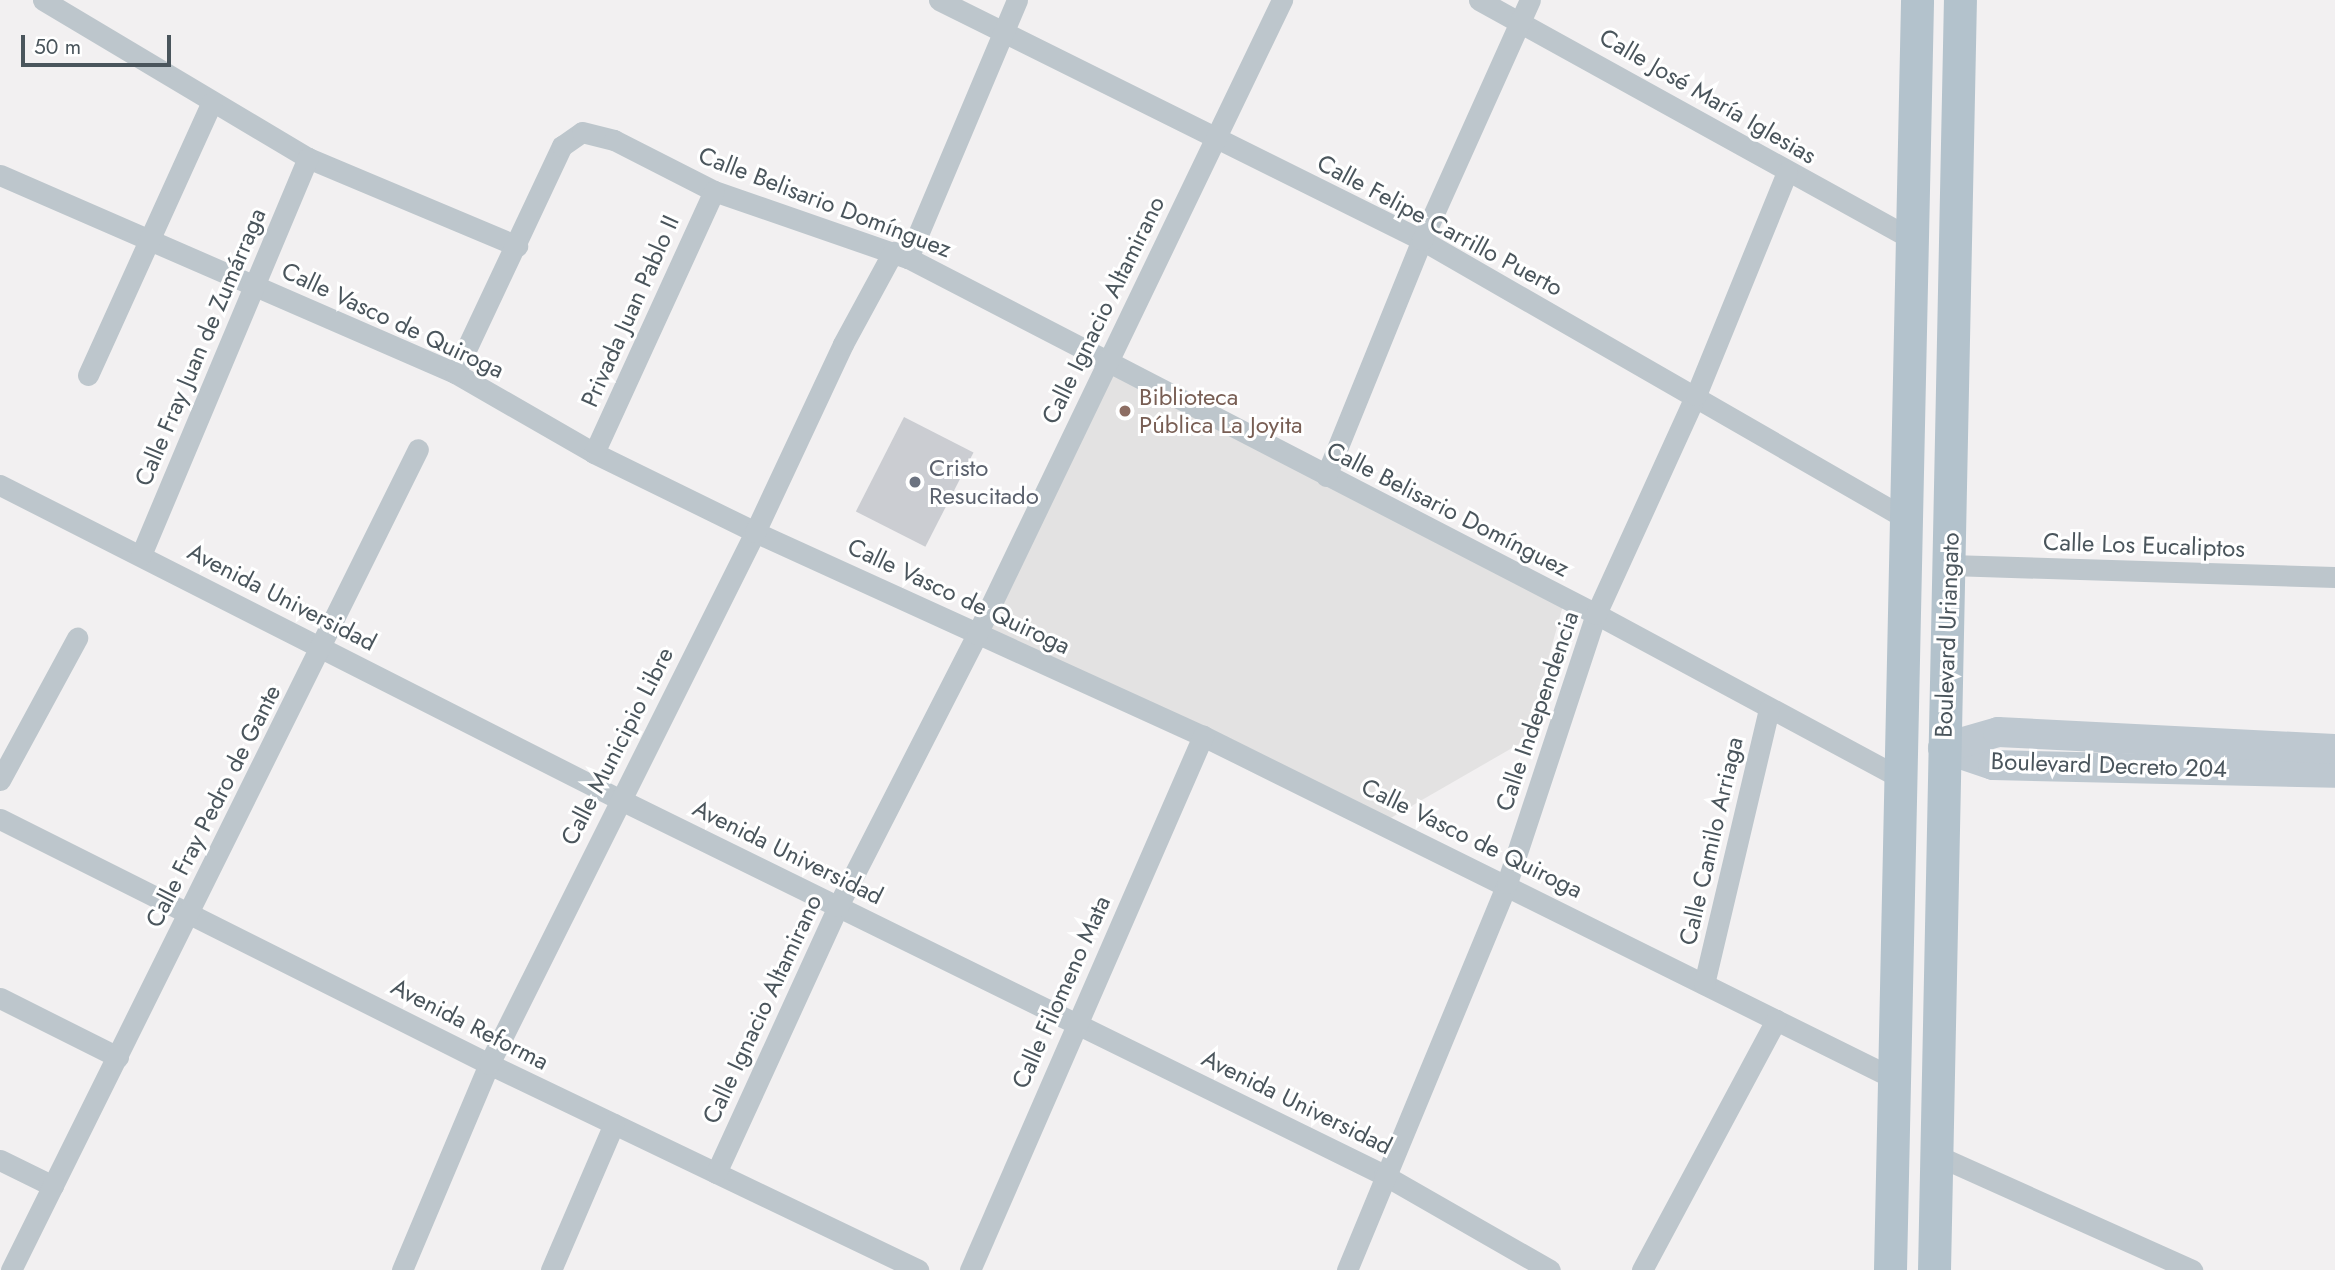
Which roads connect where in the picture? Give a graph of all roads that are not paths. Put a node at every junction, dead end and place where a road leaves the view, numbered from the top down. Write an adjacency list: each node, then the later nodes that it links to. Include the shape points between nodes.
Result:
1 (43, 0): 11 (street)
2 (939, 0): 10 (street, Calle Felipe Carrillo Puerto)
3 (1017, 0): 10 (street, Calle Municipio Libre)
4 (1282, 0): 12 (street, Calle Ignacio Altamirano)
5 (1479, 0): 9 (street, Calle José María Iglesias)
6 (1530, 0): 9 (street)
7 (1917, 0): 17 (main road, Boulevard Uriangato)
8 (1960, 0): 34 (main road, Boulevard Uriangato)
9 (1522, 20): 14 (street, Calle José María Iglesias); 19 (street)
10 (1004, 32): 12 (street, Calle Felipe Carrillo Puerto); 21 (street, Calle Municipio Libre)
11 (212, 102): 13 (street); 18 (street)
12 (1217, 138): 19 (street, Calle Felipe Carrillo Puerto); 23 (street, Calle Ignacio Altamirano)
13 (308, 159): 20 (street); 22 (street, Calle Fray Juan de Zumárraga)
14 (1787, 173): 17 (street, Calle José María Iglesias); 26 (street, Calle Independencia)
15 (2, 181): 18 (street, Calle Vasco de Quiroga)
16 (714, 191): 20 (street, Calle Belisario Domínguez, via 614,140 582,131 562,146); 21 (street, Calle Belisario Domínguez); 28 (street, Privada Juan Pablo II)
17 (1911, 238): 31 (main road, Boulevard Uriangato)
18 (149, 239): 22 (street, Calle Vasco de Quiroga); 25 (street)
19 (1422, 240): 26 (street, Calle Felipe Carrillo Puerto); 29 (street)
20 (517, 246): 24 (street)
21 (900, 255): 23 (street, Calle Belisario Domínguez); 32 (street, Calle Municipio Libre, via 843,344)
22 (255, 284): 24 (street, Calle Vasco de Quiroga); 33 (street, Calle Fray Juan de Zumárraga)
23 (1108, 359): 29 (street, Calle Belisario Domínguez); 37 (street, Calle Ignacio Altamirano)
24 (455, 373): 28 (street, Calle Vasco de Quiroga)
25 (88, 375)
26 (1696, 394): 31 (street, Calle Felipe Carrillo Puerto); 36 (street, Calle Independencia)
27 (418, 449): 39 (street, Calle Fray Pedro de Gante)
28 (594, 453): 32 (street, Calle Vasco de Quiroga)
29 (1326, 476): 36 (street, Calle Belisario Domínguez)
30 (0, 485): 33 (street, Avenida Universidad)
31 (1905, 518): 40 (main road, Boulevard Uriangato)
32 (755, 532): 37 (street, Calle Vasco de Quiroga); 48 (street, Calle Municipio Libre)
33 (141, 555): 39 (street, Avenida Universidad)
34 (1950, 565): 35 (street, Calle Los Eucaliptos); 43 (main road, Boulevard Uriangato)
35 (2335, 577)
36 (1596, 614): 41 (street, Calle Belisario Domínguez); 50 (street, Calle Independencia)
37 (977, 634): 42 (street, Calle Vasco de Quiroga); 51 (street, Calle Ignacio Altamirano)
38 (77, 638): 47 (street)
39 (323, 646): 48 (street, Avenida Universidad); 52 (street, Calle Fray Pedro de Gante)
40 (1903, 700): 43 (main road); 46 (main road, Boulevard Uriangato)
41 (1769, 709): 46 (street, Calle Belisario Domínguez); 53 (street, Calle Camilo Arriaga)
42 (1203, 736): 50 (street, Calle Vasco de Quiroga); 56 (street, Calle Filomeno Mata)
43 (1943, 748): 44 (street, Boulevard Decreto 204, via 1998,732); 45 (street, Boulevard Decreto 204, via 1993,765); 46 (main road); 61 (main road, Boulevard Uriangato)
44 (2335, 749)
45 (2335, 773)
46 (1901, 778): 59 (main road, Boulevard Uriangato)
47 (0, 780)
48 (620, 799): 51 (street, Avenida Universidad); 58 (street, Calle Municipio Libre)
49 (0, 819): 52 (street, Avenida Reforma)
50 (1507, 883): 53 (street, Calle Vasco de Quiroga); 64 (street, Calle Independencia)
51 (838, 906): 56 (street, Avenida Universidad); 63 (street, Calle Ignacio Altamirano)
52 (190, 911): 57 (street, Calle Fray Pedro de Gante); 58 (street, Avenida Reforma)
53 (1704, 984): 55 (street, Calle Vasco de Quiroga)
54 (0, 998): 57 (street)
55 (1776, 1020): 59 (street, Calle Vasco de Quiroga); 73 (street)
56 (1076, 1022): 64 (street, Avenida Universidad); 70 (street, Calle Filomeno Mata)
57 (118, 1057): 65 (street, Calle Fray Pedro de Gante)
58 (489, 1064): 60 (street, Avenida Reforma); 67 (street, Calle Municipio Libre)
59 (1891, 1077): 74 (main road, Boulevard Uriangato)
60 (614, 1124): 63 (street, Avenida Reforma); 68 (street)
61 (1936, 1155): 75 (main road, Boulevard Uriangato); 76 (street)
62 (0, 1160): 65 (street)
63 (716, 1173): 69 (street, Avenida Reforma)
64 (1384, 1175): 71 (street, Calle Independencia); 72 (street, Avenida Universidad)
65 (54, 1186): 66 (street, Calle Fray Pedro de Gante)
66 (11, 1270)
67 (402, 1270)
68 (551, 1270)
69 (918, 1270)
70 (970, 1270)
71 (1347, 1270)
72 (1550, 1270)
73 (1642, 1270)
74 (1890, 1270)
75 (1934, 1270)
76 (2192, 1270)

